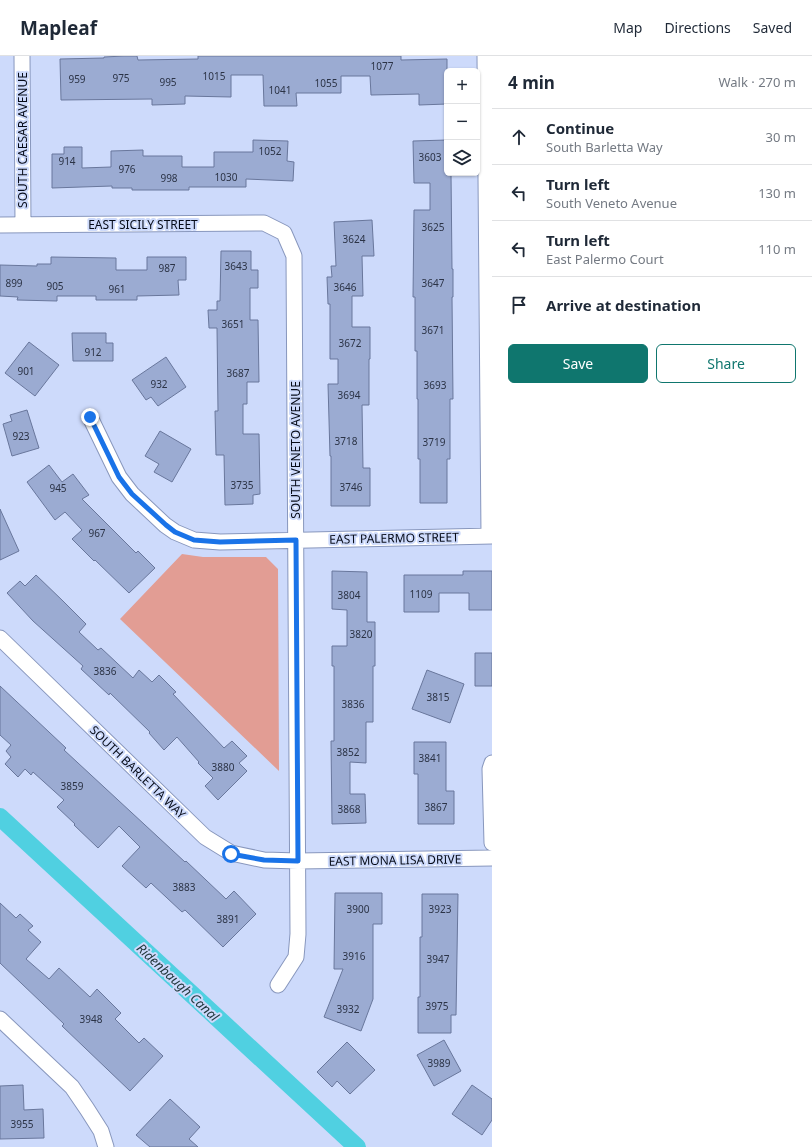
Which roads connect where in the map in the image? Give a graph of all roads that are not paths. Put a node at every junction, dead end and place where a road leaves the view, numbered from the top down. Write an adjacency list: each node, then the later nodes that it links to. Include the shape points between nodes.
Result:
1 (22, 56): 5 (street, SOUTH CAESAR AVENUE)
2 (485, 56): 3 (street)
3 (489, 213): 8 (street)
4 (0, 225): 5 (street, EAST SICILY STREET)
5 (23, 225): 6 (street, EAST SICILY STREET, via 264,223)
6 (284, 233): 9 (street, SOUTH VENETO AVENUE, via 294,256)
7 (90, 417): 9 (street, EAST PALERMO STREET, via 119,477 132,494 175,532 194,540 220,542)
8 (491, 536): 9 (street, EAST PALERMO STREET)
9 (296, 540): 14 (street, SOUTH VENETO AVENUE)
10 (0, 638): 14 (street, SOUTH BARLETTA WAY, via 205,837 231,854 264,860)
11 (492, 763): 12 (street)
12 (492, 843)
13 (492, 858): 14 (street, EAST MONA LISA DRIVE)
14 (298, 861): 15 (street, SOUTH VENETO AVENUE, via 296,956)
15 (278, 985)
16 (0, 1019): 17 (street, via 72,1087 101,1131)
17 (106, 1147)

